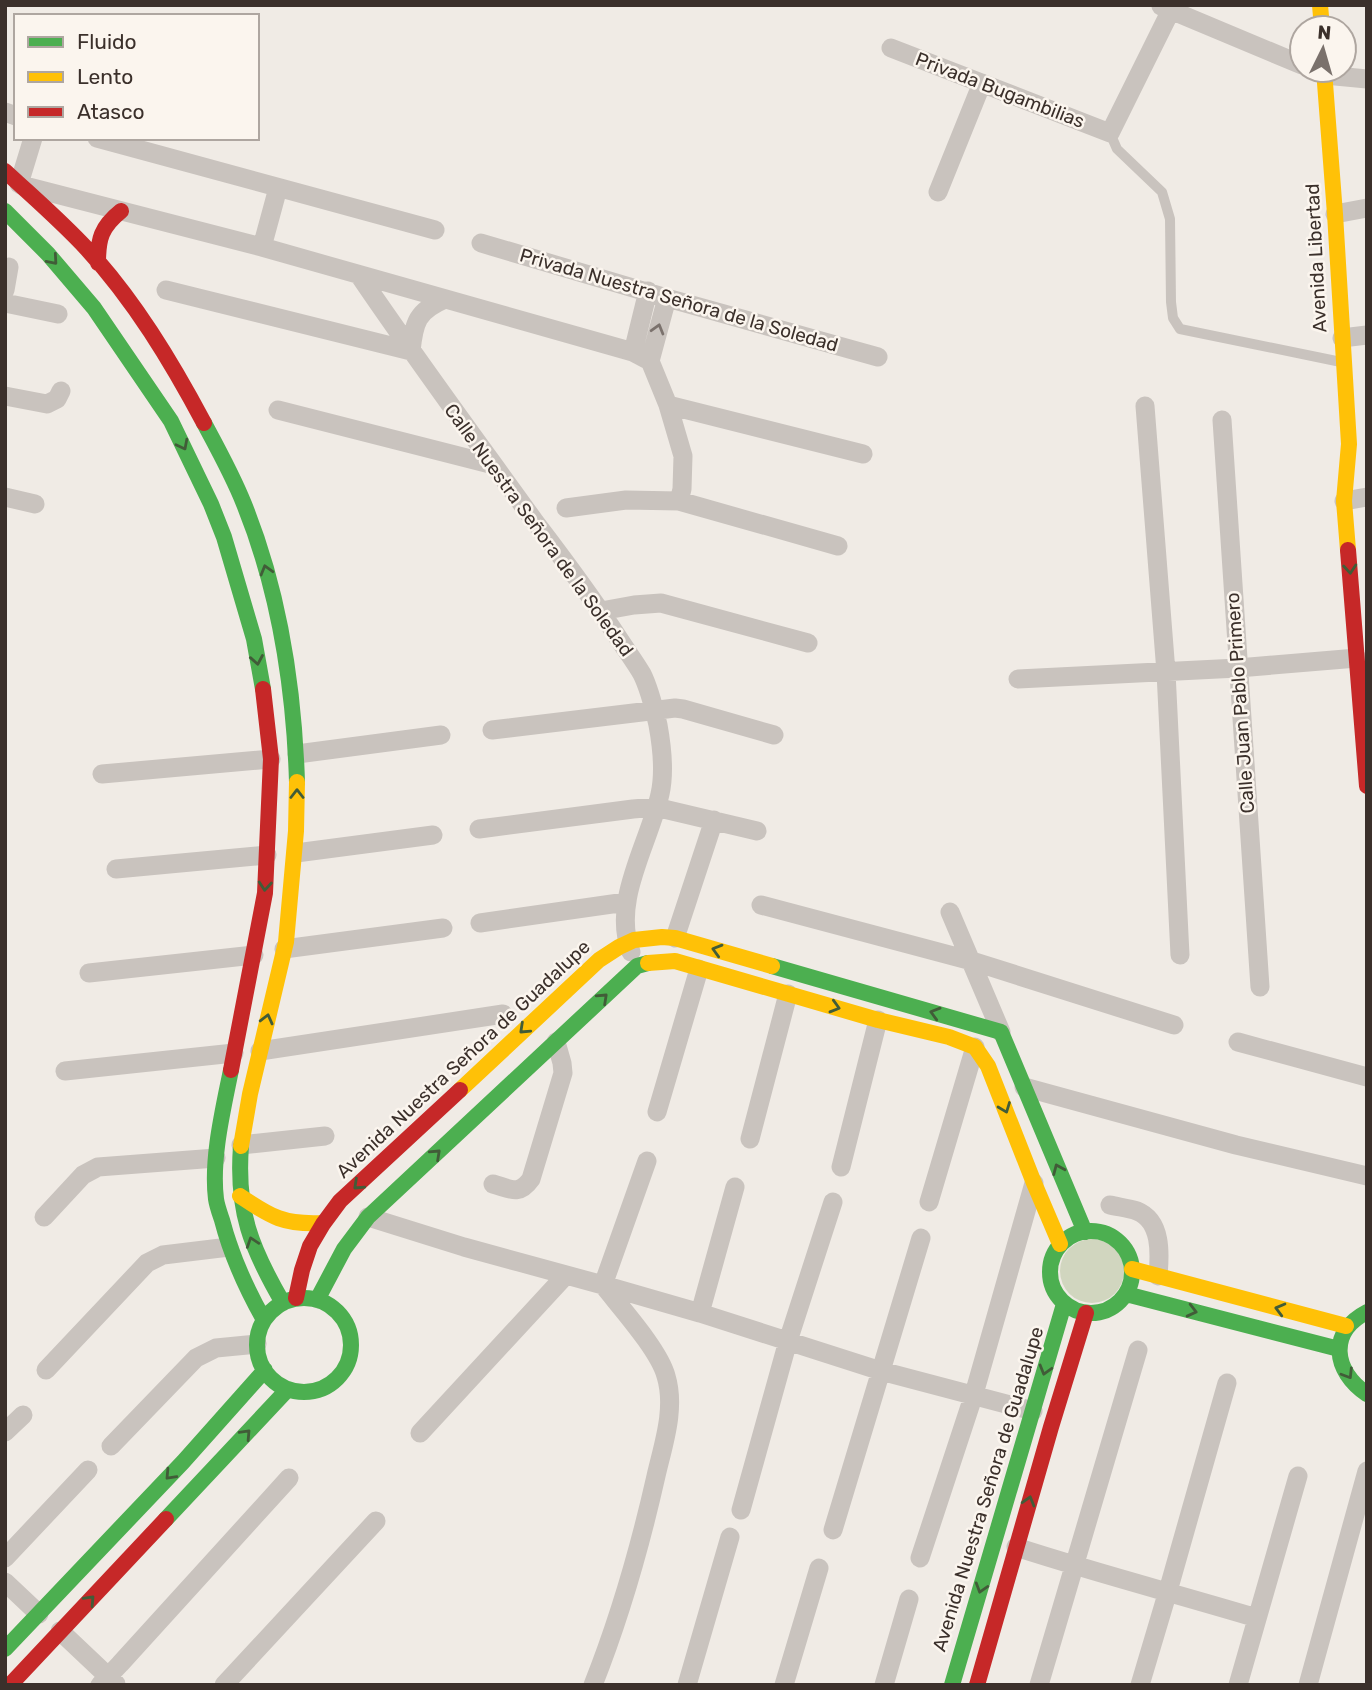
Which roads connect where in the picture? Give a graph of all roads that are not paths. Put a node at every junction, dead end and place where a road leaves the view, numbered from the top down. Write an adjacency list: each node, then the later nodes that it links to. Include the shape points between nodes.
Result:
1 (1169, 7): 3 (street); 6 (street)
2 (891, 48): 4 (street, Privada Bugambilias)
3 (1288, 59)
4 (982, 83): 6 (street, Privada Bugambilias); 11 (street)
5 (1322, 84): 15 (street, Avenida Libertad)
6 (1110, 133): 33 (lane, via 1117,149 1162,192 1170,219 1173,318 1180,329)
7 (32, 140): 9 (street)
8 (104, 140): 10 (street)
9 (10, 180): 14 (street); 19 (street)
10 (278, 188): 16 (street); 18 (street)
11 (938, 192)
12 (1367, 208): 15 (street)
13 (5, 211): 34 (street, one-way to 34)
14 (121, 211): 18 (street); 19 (street, via 102,231)
15 (1335, 214): 29 (street, Avenida Libertad)
16 (435, 230)
17 (481, 243): 24 (street, Privada Nuestra Señora de la Soledad)
18 (262, 247): 21 (street)
19 (98, 262): 34 (street)
20 (9, 267): 23 (street)
21 (359, 275): 25 (street); 30 (street, Calle Nuestra Señora de la Soledad)
22 (166, 289): 30 (street)
23 (5, 290)
24 (658, 294): 31 (street); 32 (street, Privada Nuestra Señora de la Soledad)
25 (445, 299): 30 (street, via 419,318); 31 (street)
26 (5, 303): 27 (street)
27 (58, 314)
28 (1367, 335): 29 (street)
29 (1342, 338): 33 (street, Avenida Libertad)
30 (411, 351): 43 (street, Calle Nuestra Señora de la Soledad)
31 (641, 356): 37 (street)
32 (878, 357)
33 (1342, 362): 41 (street, Avenida Libertad)
34 (157, 372): 62 (street, one-way to 34, via 293,687 282,628 248,514 220,451); 63 (street, one-way to 63, via 171,421 224,537 254,639)
35 (61, 391): 36 (street, via 47,404)
36 (5, 396)
37 (668, 405): 42 (street); 47 (street, via 683,456)
38 (1146, 406): 56 (street)
39 (278, 410): 43 (street)
40 (1222, 420): 55 (street, Calle Juan Pablo Primero)
41 (1349, 444): 44 (street, Avenida Libertad); 48 (street, Avenida Libertad)
42 (863, 454)
43 (494, 465): 52 (street, Calle Nuestra Señora de la Soledad)
44 (1361, 469)
45 (5, 497): 49 (street)
46 (1367, 497): 48 (street)
47 (679, 501): 50 (street, via 626,500); 51 (street)
48 (1344, 501): 54 (street, Avenida Libertad, one-way to 54)
49 (35, 503)
50 (566, 508)
51 (838, 547)
52 (601, 611): 53 (street, via 661,603); 58 (street, Calle Nuestra Señora de la Soledad, via 642,674)
53 (808, 643)
54 (1357, 657): 55 (street); 65 (street, Avenida Libertad)
55 (1238, 668): 56 (street); 88 (street, Calle Juan Pablo Primero)
56 (1166, 672): 57 (street); 83 (street)
57 (1018, 679)
58 (654, 709): 59 (street); 61 (street, via 682,709); 66 (street, Calle Nuestra Señora de la Soledad, via 662,764)
59 (492, 730)
60 (441, 734): 62 (street)
61 (774, 735)
62 (297, 754): 71 (street, one-way to 62)
63 (271, 759): 64 (street); 72 (street)
64 (102, 774)
65 (1367, 786)
66 (656, 807): 67 (street); 68 (street); 74 (street, Calle Nuestra Señora de la Soledad)
67 (714, 820): 69 (street); 79 (street)
68 (479, 829)
69 (757, 831)
70 (433, 835): 71 (street)
71 (296, 853): 81 (street)
72 (267, 855): 73 (street); 82 (street, one-way to 82)
73 (116, 869)
74 (626, 902): 77 (street); 80 (street, Calle Nuestra Señora de la Soledad)
75 (761, 905): 84 (street)
76 (950, 912): 84 (street)
77 (480, 923)
78 (443, 928): 81 (street)
79 (675, 938): 80 (street, Avenida Nuestra Señora de Guadalupe); 93 (street, Avenida Nuestra Señora de Guadalupe, one-way to 79)
80 (627, 942): 85 (street, Calle Nuestra Señora de la Soledad); 119 (street, Avenida Nuestra Señora de Guadalupe, one-way to 119, via 599,960 340,1201)
81 (284, 949): 97 (street, one-way to 81)
82 (254, 955): 87 (street); 98 (street)
83 (1180, 955)
84 (972, 961): 92 (street); 93 (street)
85 (637, 966): 86 (street, via 675,961); 94 (street, one-way to 85)
86 (699, 969): 89 (street); 102 (street)
87 (89, 973)
88 (1260, 986)
89 (788, 994): 91 (street, one-way to 91); 104 (street)
90 (503, 1014): 97 (street)
91 (878, 1020): 96 (street); 108 (street)
92 (1174, 1025)
93 (1001, 1032): 101 (street)
94 (556, 1042): 111 (street, via 563,1073 531,1178 523,1189); 118 (street, one-way to 94)
95 (1238, 1042): 100 (street)
96 (975, 1048): 110 (street, one-way to 110, via 988,1066); 115 (street)
97 (260, 1051): 105 (street)
98 (234, 1053): 99 (street); 106 (street)
99 (65, 1071)
100 (1367, 1077)
101 (1024, 1087): 109 (street); 120 (street, one-way to 101)
102 (657, 1112)
103 (325, 1136): 105 (street)
104 (750, 1139)
105 (241, 1144): 113 (street)
106 (216, 1158): 117 (street, via 98,1167 83,1175); 123 (street, via 216,1200)
107 (647, 1161): 127 (street)
108 (841, 1167)
109 (1367, 1176)
110 (1034, 1183): 122 (street); 146 (street)
111 (493, 1184)
112 (735, 1187): 133 (street)
113 (240, 1196): 119 (street, via 269,1216 289,1223); 130 (street, one-way to 113, via 258,1260)
114 (833, 1202): 137 (street)
115 (929, 1202)
116 (1110, 1205): 126 (street, via 1138,1211 1151,1220 1158,1247)
117 (44, 1217)
118 (368, 1217): 125 (street); 129 (street, via 344,1249)
119 (323, 1223): 130 (street, Avenida Nuestra Señora de Guadalupe)
120 (1085, 1232): 122 (street); 124 (street, via 1111,1237 1122,1245)
121 (921, 1238): 143 (street)
122 (1060, 1244): 131 (street, via 1049,1268 1050,1282)
123 (229, 1247): 135 (street); 141 (street, via 163,1255 147,1264)
124 (1132, 1269): 126 (street); 128 (street)
125 (565, 1276): 127 (street); 151 (street)
126 (1158, 1276): 136 (street, one-way to 126)
127 (603, 1285): 133 (street); 176 (street, via 656,1355 666,1375 669,1415 630,1578)
128 (1126, 1294): 134 (street, via 1109,1310); 139 (street, one-way to 139)
129 (317, 1300): 130 (street); 145 (street, via 344,1321 351,1339 350,1355 333,1382 319,1389)
130 (289, 1301): 135 (street)
131 (1064, 1304): 134 (street); 148 (street, Avenida Nuestra Señora de Guadalupe, one-way to 148)
132 (1367, 1312): 136 (street)
133 (700, 1313): 137 (street)
134 (1086, 1313): 161 (street, one-way to 134)
135 (264, 1320): 138 (street)
136 (1346, 1326): 139 (street)
137 (788, 1341): 143 (street); 157 (street)
138 (257, 1343): 142 (street); 152 (street, via 216,1348 196,1358)
139 (1339, 1349): 147 (street, one-way to 147, via 1347,1376)
140 (1138, 1350): 164 (street)
141 (46, 1370)
142 (265, 1370): 145 (street); 169 (street, one-way to 169)
143 (881, 1371): 146 (street); 159 (street)
144 (1227, 1383): 167 (street)
145 (288, 1389): 171 (street, one-way to 145)
146 (974, 1394): 148 (street); 163 (street)
147 (1367, 1394)
148 (1034, 1411): 180 (street, Avenida Nuestra Señora de Guadalupe, one-way to 180)
149 (23, 1415): 150 (street)
150 (5, 1432)
151 (420, 1433)
152 (111, 1446)
153 (88, 1470): 162 (street)
154 (1367, 1471): 185 (street)
155 (1298, 1476): 170 (street)
156 (289, 1478): 173 (street)
157 (741, 1510)
158 (376, 1521): 175 (street)
159 (833, 1530)
160 (730, 1537): 177 (street)
161 (1016, 1547): 164 (street); 181 (street)
162 (5, 1558)
163 (920, 1558)
164 (1073, 1565): 167 (street); 182 (street)
165 (819, 1569): 178 (street)
166 (5, 1582): 169 (street)
167 (1168, 1591): 170 (street); 183 (street)
168 (909, 1599): 179 (street)
169 (39, 1614): 172 (street)
170 (1257, 1618): 184 (street)
171 (60, 1632): 173 (street); 174 (street)
172 (5, 1649)
173 (108, 1682)
174 (10, 1685)
175 (224, 1685)
176 (593, 1685)
177 (687, 1685)
178 (784, 1685)
179 (884, 1685)
180 (952, 1685)
181 (977, 1685)
182 (1039, 1685)
183 (1140, 1685)
184 (1238, 1685)
185 (1308, 1685)

